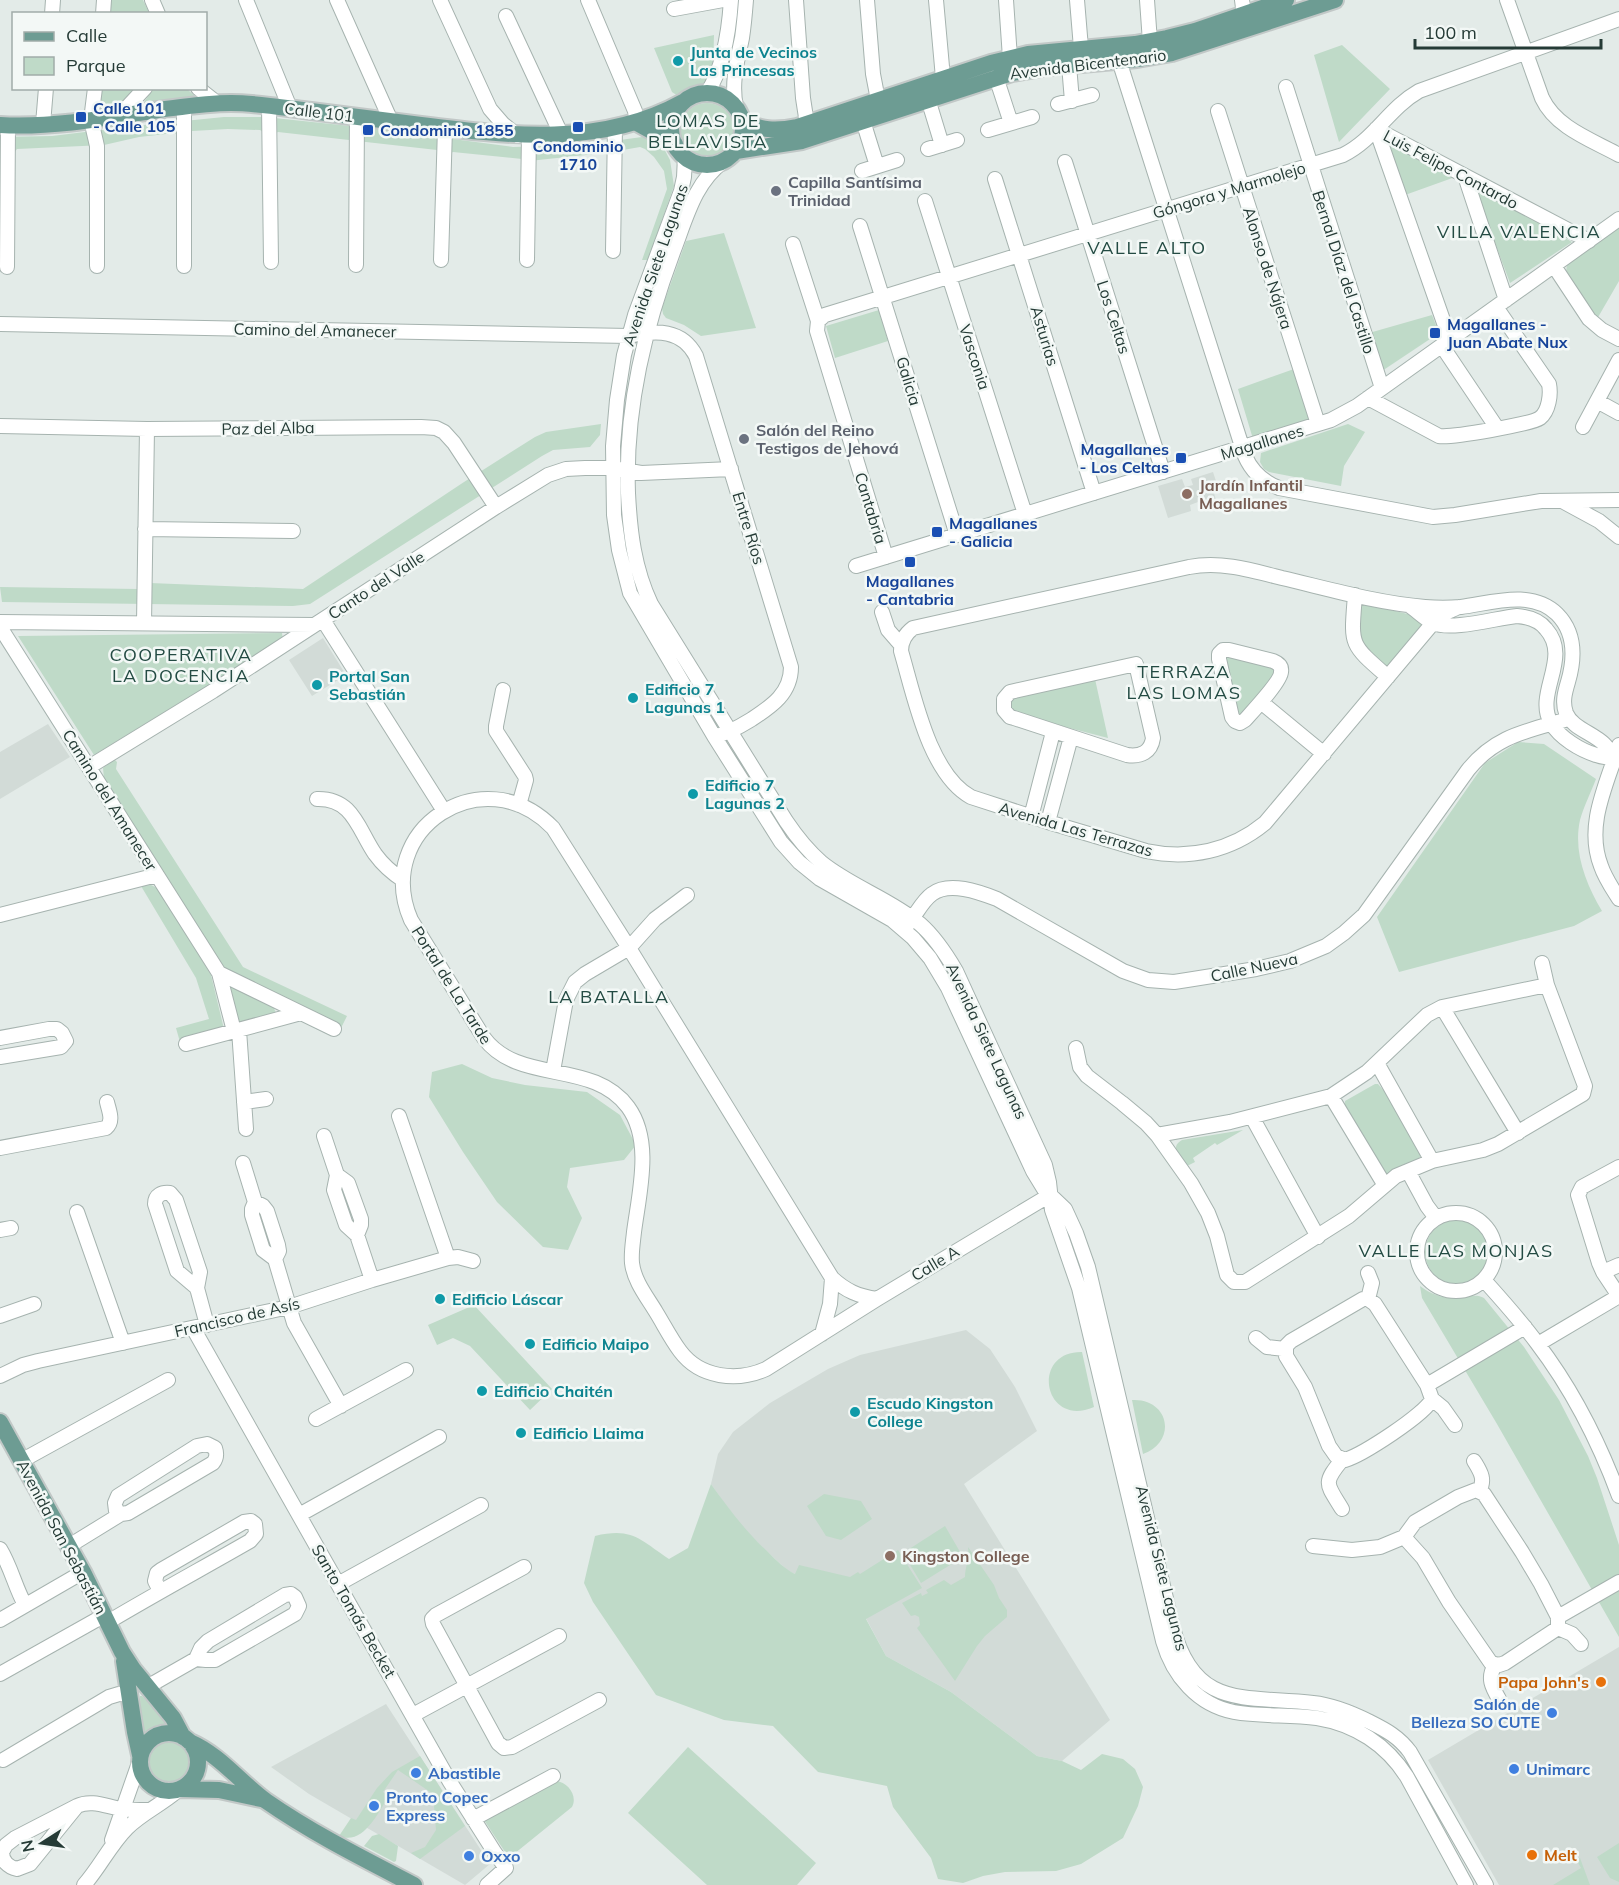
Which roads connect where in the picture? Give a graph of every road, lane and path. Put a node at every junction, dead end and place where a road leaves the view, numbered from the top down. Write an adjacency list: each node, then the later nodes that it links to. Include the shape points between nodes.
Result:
1 (246, 0): 42 (street)
2 (337, 0): 50 (street)
3 (440, 0): 43 (street)
4 (588, 0): 52 (street)
5 (723, 0): 17 (street)
6 (731, 0): 34 (street, via 720,65)
7 (746, 0): 45 (street, via 733,80)
8 (796, 0): 55 (street)
9 (867, 0): 37 (street)
10 (936, 0): 27 (street)
11 (1006, 0): 25 (street)
12 (1077, 0): 22 (street)
13 (1148, 0): 21 (street)
14 (1286, 0): 18 (main road, Avenida Bicentenario)
15 (1335, 0): 18 (main road, Avenida Bicentenario)
16 (1507, 0): 24 (street)
17 (674, 9)
18 (1245, 15): 21 (main road, Avenida Bicentenario); 23 (main road, Avenida Bicentenario, via 1172,53)
19 (506, 16): 62 (street)
20 (1619, 20): 24 (street, Góngora y Marmolejo)
21 (1150, 42): 23 (main road, Avenida Bicentenario)
22 (1081, 48): 23 (main road, Avenida Bicentenario); 25 (main road, Avenida Bicentenario)
23 (1117, 53): 26 (main road, Avenida Bicentenario); 77 (street)
24 (1526, 53): 59 (street, Góngora y Marmolejo, via 1419,91); 66 (street, via 1553,117)
25 (1010, 58): 27 (main road, Avenida Bicentenario)
26 (1070, 64): 28 (main road, Avenida Bicentenario); 35 (street, via 1065,102)
27 (942, 72): 37 (main road, Avenida Bicentenario)
28 (996, 77): 36 (main road, Avenida Bicentenario); 53 (street)
29 (1286, 87): 70 (street, Bernal Díaz del Castillo)
30 (46, 90): 54 (street)
31 (95, 90): 49 (street)
32 (143, 90): 46 (street)
33 (201, 90): 39 (street)
34 (707, 93): 38 (main road); 45 (main road, via 720,95)
35 (1092, 95)
36 (928, 99): 51 (main road, Avenida Bicentenario); 64 (street, via 935,147)
37 (878, 100): 55 (main road, Avenida Bicentenario)
38 (683, 102): 52 (main road, Calle 101); 65 (main road, via 671,125 672,138)
39 (218, 103): 40 (main road, Calle 101); 41 (main road, Calle 101)
40 (269, 106): 42 (main road, Calle 101); 87 (street)
41 (184, 107): 46 (main road, Calle 101); 90 (street)
42 (290, 108): 47 (main road, Calle 101)
43 (490, 109): 60 (street, via 483,120); 63 (street, via 503,124)
44 (1218, 111): 75 (street, Alonso de Nájera)
45 (739, 113): 55 (main road, Avenida Bicentenario, via 754,126 771,130); 67 (main road, via 743,133)
46 (119, 116): 49 (main road, Calle 101)
47 (357, 116): 50 (main road, Calle 101); 88 (street)
48 (1032, 117): 53 (street)
49 (91, 120): 54 (main road, Calle 101); 89 (street, via 97,146)
50 (391, 121): 58 (main road, Calle 101)
51 (863, 121): 67 (main road, Avenida Bicentenario, via 802,141); 71 (street)
52 (637, 123): 57 (main road, Calle 101); 65 (main road)
53 (1011, 123): 61 (street)
54 (43, 124): 56 (main road, Calle 101)
55 (807, 124)
56 (4, 125): 92 (street)
57 (615, 127): 62 (main road, Calle 101); 83 (street)
58 (445, 128): 60 (main road, Calle 101); 85 (street)
59 (1376, 129): 70 (street, Góngora y Marmolejo, via 1349,152); 73 (street, Luis Felipe Contardo); 101 (street)
60 (467, 130): 63 (main road, Calle 101)
61 (988, 130)
62 (561, 134): 63 (main road, Calle 101)
63 (523, 136): 86 (street)
64 (957, 140)
65 (680, 151): 67 (main road, via 691,161 704,165); 99 (street, Avenida Siete Lagunas, via 684,177 681,191)
66 (1619, 155)
67 (730, 156): 98 (street, Avenida Siete Lagunas, via 703,181 693,200)
68 (897, 160): 71 (street)
69 (1065, 162): 80 (street, Los Celtas)
70 (1310, 165): 75 (street, Góngora y Marmolejo); 103 (street, Bernal Díaz del Castillo)
71 (877, 166): 72 (street)
72 (862, 171)
73 (1465, 176): 81 (street, Luis Felipe Contardo); 95 (street)
74 (995, 178): 84 (street, Asturias)
75 (1242, 186): 77 (street, Góngora y Marmolejo); 107 (street, Alonso de Nájera)
76 (925, 201): 93 (street, Vasconia)
77 (1166, 210): 80 (street, Góngora y Marmolejo); 112 (street)
78 (1619, 219): 81 (street, Magallanes)
79 (860, 226): 94 (street, Galicia)
80 (1088, 234): 84 (street, Góngora y Marmolejo); 116 (street, Los Celtas)
81 (1589, 241): 91 (street, Magallanes)
82 (793, 244): 96 (street, Cantabria)
83 (613, 251)
84 (1019, 255): 93 (street, Góngora y Marmolejo); 117 (street, Asturias)
85 (441, 260)
86 (527, 260)
87 (271, 262)
88 (356, 265)
89 (98, 266)
90 (184, 266)
91 (1554, 266): 95 (street, Magallanes); 100 (street, via 1589,319)
92 (7, 267)
93 (949, 277): 94 (street, Góngora y Marmolejo); 121 (street, Vasconia)
94 (883, 298): 96 (street, Góngora y Marmolejo, via 822,316); 124 (street, Galicia)
95 (1501, 304): 101 (street, Magallanes); 110 (street, via 1549,384 1550,398 1541,418)
96 (818, 321): 126 (street, Cantabria, via 817,331)
97 (0, 324): 99 (street, Camino del Amanecer)
98 (646, 332): 99 (street, Entre Ríos); 114 (street, Avenida Siete Lagunas, via 632,405); 115 (street, Entre Ríos, via 674,335 691,346)
99 (629, 336): 113 (street, Avenida Siete Lagunas, via 617,400)
100 (1619, 339)
101 (1446, 343): 103 (street, Magallanes); 110 (street)
102 (1619, 360): 105 (street)
103 (1382, 388): 104 (street, Magallanes)
104 (1368, 398): 107 (street, Magallanes); 110 (street, via 1439,436)
105 (1597, 401): 106 (street); 109 (street)
106 (1619, 413)
107 (1318, 424): 112 (street, Magallanes)
108 (0, 426): 111 (street, Paz del Alba)
109 (1583, 427)
110 (1497, 428)
111 (147, 429): 120 (street, Paz del Alba, via 436,428 454,442); 122 (street)
112 (1242, 448): 116 (street, Magallanes); 118 (street, via 1251,468 1271,485 1422,516)
113 (613, 468): 114 (street, Canto del Valle); 120 (street, Canto del Valle, via 557,472); 145 (street, Avenida Siete Lagunas, via 619,550 630,593)
114 (627, 469): 115 (street, Canto del Valle, via 640,473); 143 (street, Avenida Siete Lagunas, via 631,534 643,587)
115 (731, 469): 143 (street, Entre Ríos, via 791,667 789,683 776,702)
116 (1163, 472): 117 (street, Magallanes)
117 (1094, 493): 121 (street, Magallanes)
118 (1560, 500): 119 (street); 125 (street, via 1587,513)
119 (1619, 500)
120 (496, 507): 133 (street, Canto del Valle)
121 (1025, 514): 124 (street, Magallanes)
122 (146, 529): 123 (street); 135 (street)
123 (292, 531)
124 (957, 535): 126 (street, Magallanes)
125 (1619, 537)
126 (886, 557): 127 (street, Magallanes)
127 (856, 566)
128 (1355, 595): 129 (street, Avenida Las Terrazas); 137 (street, Avenida Las Terrazas, via 1234,567 1200,565 914,628); 138 (street, via 1355,643)
129 (1409, 605): 130 (street, Avenida Las Terrazas); 134 (street, Avenida Las Terrazas)
130 (1459, 607): 134 (street, Avenida Las Terrazas); 141 (street, Avenida Las Terrazas, via 1530,600 1558,615 1574,647 1564,700)
131 (882, 612): 137 (street, Avenida Las Terrazas, via 888,630)
132 (0, 622): 135 (street, Canto del Valle)
133 (318, 622): 135 (street, Canto del Valle); 149 (street); 153 (street)
134 (1433, 623): 138 (street, Avenida Las Terrazas); 142 (street, via 1460,625 1517,616 1533,619 1545,628 1556,652 1546,703)
135 (144, 624)
136 (0, 627): 149 (street, Camino del Amanecer)
137 (901, 645): 154 (street, Avenida Las Terrazas, via 925,729 945,774 971,797)
138 (1388, 676): 147 (street, Avenida Las Terrazas)
139 (503, 690): 151 (street, via 495,726 525,776)
140 (1261, 702): 140 (street, via 1281,675 1279,665 1223,650 1219,660 1233,719 1243,722); 147 (street)
141 (1568, 718): 142 (street, Calle Nueva); 148 (street)
142 (1551, 724): 148 (street, via 1594,754); 162 (street, Calle Nueva, via 1518,733 1486,751 1468,770 1364,915 1326,946 1290,961 1174,982 1148,980 1123,971 997,899 950,888 932,894)
143 (731, 732): 145 (street, Entre Ríos); 152 (street, Avenida Siete Lagunas)
144 (1053, 732): 146 (street); 146 (street, via 1006,714 1003,706 1007,695 1136,664 1153,733 1147,751 1133,756); 154 (street)
145 (714, 736): 155 (street, Avenida Siete Lagunas)
146 (1071, 737): 156 (street)
147 (1324, 754): 156 (street, Avenida Las Terrazas, via 1265,823 1234,843 1211,851 1160,854)
148 (1618, 754): 160 (street, via 1597,813 1594,837 1601,868)
149 (89, 767): 157 (street, Camino del Amanecer)
150 (317, 799): 158 (street, via 335,801 346,808 375,854)
151 (519, 805): 153 (street, Portal de La Tarde, via 482,799); 163 (street, Portal de La Tarde, via 538,814 553,828)
152 (780, 810): 155 (street); 162 (street, Avenida Siete Lagunas, via 802,842 824,864 897,908)
153 (444, 811): 158 (street, Portal de La Tarde, via 414,843)
154 (1031, 817): 156 (street, Avenida Las Terrazas)
155 (766, 819): 162 (street, Avenida Siete Lagunas, via 781,842 809,870 832,887)
156 (1048, 822)
157 (157, 875): 161 (street); 165 (street, Camino del Amanecer)
158 (403, 880): 176 (street, Portal de La Tarde, via 411,920 490,1046 513,1062)
159 (687, 895): 163 (street, via 655,919)
160 (1619, 899)
161 (0, 915)
162 (908, 924): 193 (street, Avenida Siete Lagunas, via 940,973 1033,1172)
163 (629, 948): 176 (street, via 585,974 571,988); 202 (street, Portal de La Tarde)
164 (1542, 963): 166 (street)
165 (219, 973): 168 (street); 170 (street, Camino del Amanecer)
166 (1547, 985): 167 (street); 184 (street, via 1586,1086 1580,1096)
167 (1442, 1007): 175 (street, via 1427,1015); 184 (street)
168 (301, 1013): 169 (street); 170 (street)
169 (334, 1029)
170 (237, 1031): 172 (street); 180 (street, Camino del Amanecer)
171 (0, 1038): 174 (street, via 53,1029 62,1033 66,1041 60,1047)
172 (186, 1044)
173 (1076, 1048): 185 (street, via 1080,1067 1087,1076)
174 (0, 1057)
175 (1377, 1063): 177 (street); 188 (street)
176 (552, 1071): 215 (street, Portal de La Tarde, via 607,1088 632,1113 642,1163 633,1269 685,1357 717,1375 749,1375 774,1365)
177 (1331, 1096): 182 (street); 192 (street)
178 (266, 1099): 180 (street)
179 (107, 1102): 187 (street, via 111,1119 106,1128)
180 (244, 1102): 183 (street, Camino del Amanecer)
181 (399, 1116): 197 (street)
182 (1252, 1117): 185 (street); 196 (street)
183 (246, 1129)
184 (1518, 1133): 188 (street, via 1483,1150)
185 (1157, 1135): 196 (street, via 1202,1201 1217,1236 1227,1275 1234,1282 1245,1282)
186 (324, 1136): 203 (street, via 337,1175 350,1185 361,1219 357,1235)
187 (0, 1148)
188 (1432, 1161): 191 (street)
189 (243, 1163): 210 (street, via 263,1250 275,1259)
190 (1619, 1167): 200 (street, via 1582,1186 1578,1195)
191 (1408, 1171): 192 (street); 195 (street)
192 (1384, 1184): 196 (street, via 1349,1216)
193 (1050, 1195): 207 (street, Calle A); 264 (street, Avenida Siete Lagunas, via 1070,1219 1088,1268 1173,1628 1185,1659 1200,1678 1229,1695 1326,1705); 265 (street, Avenida Siete Lagunas, via 1053,1216 1079,1288 1170,1662 1197,1695 1226,1710 1317,1718)
194 (77, 1212): 217 (street)
195 (1436, 1218): 204 (street, via 1462,1213 1485,1225 1495,1248 1493,1265); 204 (street, via 1421,1234 1417,1249 1428,1278 1455,1291)
196 (1318, 1237)
197 (448, 1258): 198 (street, Francisco de Asís); 203 (street, Francisco de Asís)
198 (473, 1261)
199 (1619, 1265): 200 (street)
200 (1603, 1272): 206 (street)
201 (1368, 1273): 208 (street, via 1372,1283)
202 (832, 1278): 207 (street, Portal de La Tarde, via 855,1294); 215 (street)
203 (372, 1280): 210 (street, Francisco de Asís)
204 (1484, 1280): 213 (street)
205 (197, 1288): 205 (street, via 200,1272 176,1200 170,1193 160,1194 155,1204 177,1271); 212 (street)
206 (1619, 1296): 218 (street)
207 (877, 1299): 215 (street, Calle A)
208 (1368, 1299): 219 (street, via 1358,1300 1291,1341); 223 (street)
209 (34, 1304): 211 (street)
210 (289, 1307): 212 (street, Francisco de Asís); 225 (street, via 297,1329)
211 (0, 1316)
212 (207, 1325): 214 (street, Francisco de Asís)
213 (1525, 1327): 218 (street); 223 (street)
214 (193, 1328): 217 (street, Francisco de Asís); 238 (street, Santo Tomás Becket)
215 (822, 1334)
216 (1256, 1338): 219 (street, via 1267,1347)
217 (123, 1343): 221 (street, Francisco de Asís, via 23,1365)
218 (1538, 1344): 234 (street, via 1576,1404)
219 (1285, 1350): 230 (street, via 1329,1446)
220 (406, 1370): 225 (street)
221 (0, 1376)
222 (168, 1380): 231 (street)
223 (1427, 1385): 224 (street)
224 (1432, 1399): 228 (street); 230 (street, via 1429,1406 1392,1434 1349,1460)
225 (341, 1406): 226 (street)
226 (316, 1419)
227 (0, 1422): 231 (main road, Avenida San Sebastián)
228 (1455, 1425)
229 (439, 1437): 238 (street)
230 (1342, 1460): 236 (street, via 1328,1481)
231 (21, 1461): 240 (main road, Avenida San Sebastián)
232 (1474, 1461): 233 (street, via 1482,1477)
233 (1479, 1491): 239 (street, via 1458,1497 1421,1518); 251 (street, via 1522,1552)
234 (1619, 1496)
235 (481, 1505): 246 (street)
236 (1342, 1509)
237 (122, 1514): 237 (street, via 210,1466 216,1457 215,1448 200,1444 118,1496 115,1507); 240 (street)
238 (299, 1515): 246 (street, Santo Tomás Becket)
239 (1404, 1537): 241 (street, via 1365,1550); 256 (street, via 1423,1558 1487,1660)
240 (69, 1546): 244 (main road, Avenida San Sebastián)
241 (1313, 1546)
242 (0, 1549): 248 (street)
243 (524, 1567): 258 (street, via 432,1619)
244 (83, 1572): 248 (street); 249 (main road, Avenida San Sebastián)
245 (1619, 1582): 251 (street)
246 (339, 1584): 263 (street, Santo Tomás Becket)
247 (159, 1591): 247 (street, via 250,1541 256,1534 255,1524 244,1522 161,1569 155,1581); 249 (street)
248 (25, 1605): 250 (street)
249 (106, 1618): 254 (main road, Avenida San Sebastián); 257 (street)
250 (0, 1620)
251 (1558, 1622): 253 (street); 256 (street, via 1505,1663)
252 (559, 1636): 258 (street)
253 (1581, 1644)
254 (122, 1652): 259 (main road, Avenida San Sebastián); 260 (main road, Avenida San Sebastián)
255 (196, 1659): 255 (street, via 218,1658 295,1614 299,1606 295,1598 285,1595 208,1641); 259 (street)
256 (1495, 1665): 261 (street, via 1491,1681)
257 (0, 1674)
258 (467, 1686): 262 (street, via 504,1748); 263 (street)
259 (147, 1688): 266 (main road, Avenida San Sebastián)
260 (130, 1694): 267 (main road, Avenida San Sebastián); 268 (street, via 110,1697)
261 (1499, 1699)
262 (599, 1700)
263 (413, 1715): 275 (street, Santo Tomás Becket)
264 (1362, 1718): 265 (street); 281 (street, Avenida Siete Lagunas, via 1393,1734 1405,1746)
265 (1344, 1725): 280 (street, Avenida Siete Lagunas, via 1385,1749 1397,1762)
266 (187, 1739): 267 (main road, via 166,1733 155,1736); 270 (main road, via 196,1752 198,1765 191,1782); 271 (main road, via 209,1752)
267 (140, 1757): 270 (main road, via 141,1772 148,1783 158,1790); 273 (street)
268 (3, 1760)
269 (553, 1776): 275 (street)
270 (179, 1790): 271 (main road, via 219,1790); 274 (street)
271 (265, 1800): 278 (main road, via 329,1840)
272 (77, 1806): 272 (street, via 9,1842 2,1851 5,1862 17,1869 30,1864); 273 (street, via 91,1803)
273 (123, 1809): 274 (street); 276 (street)
274 (148, 1810): 276 (street)
275 (473, 1819): 279 (street, Santo Tomás Becket, via 506,1869)
276 (110, 1847): 277 (street)
277 (84, 1885)
278 (414, 1885)
279 (487, 1885)
280 (1467, 1885)
281 (1486, 1885)

